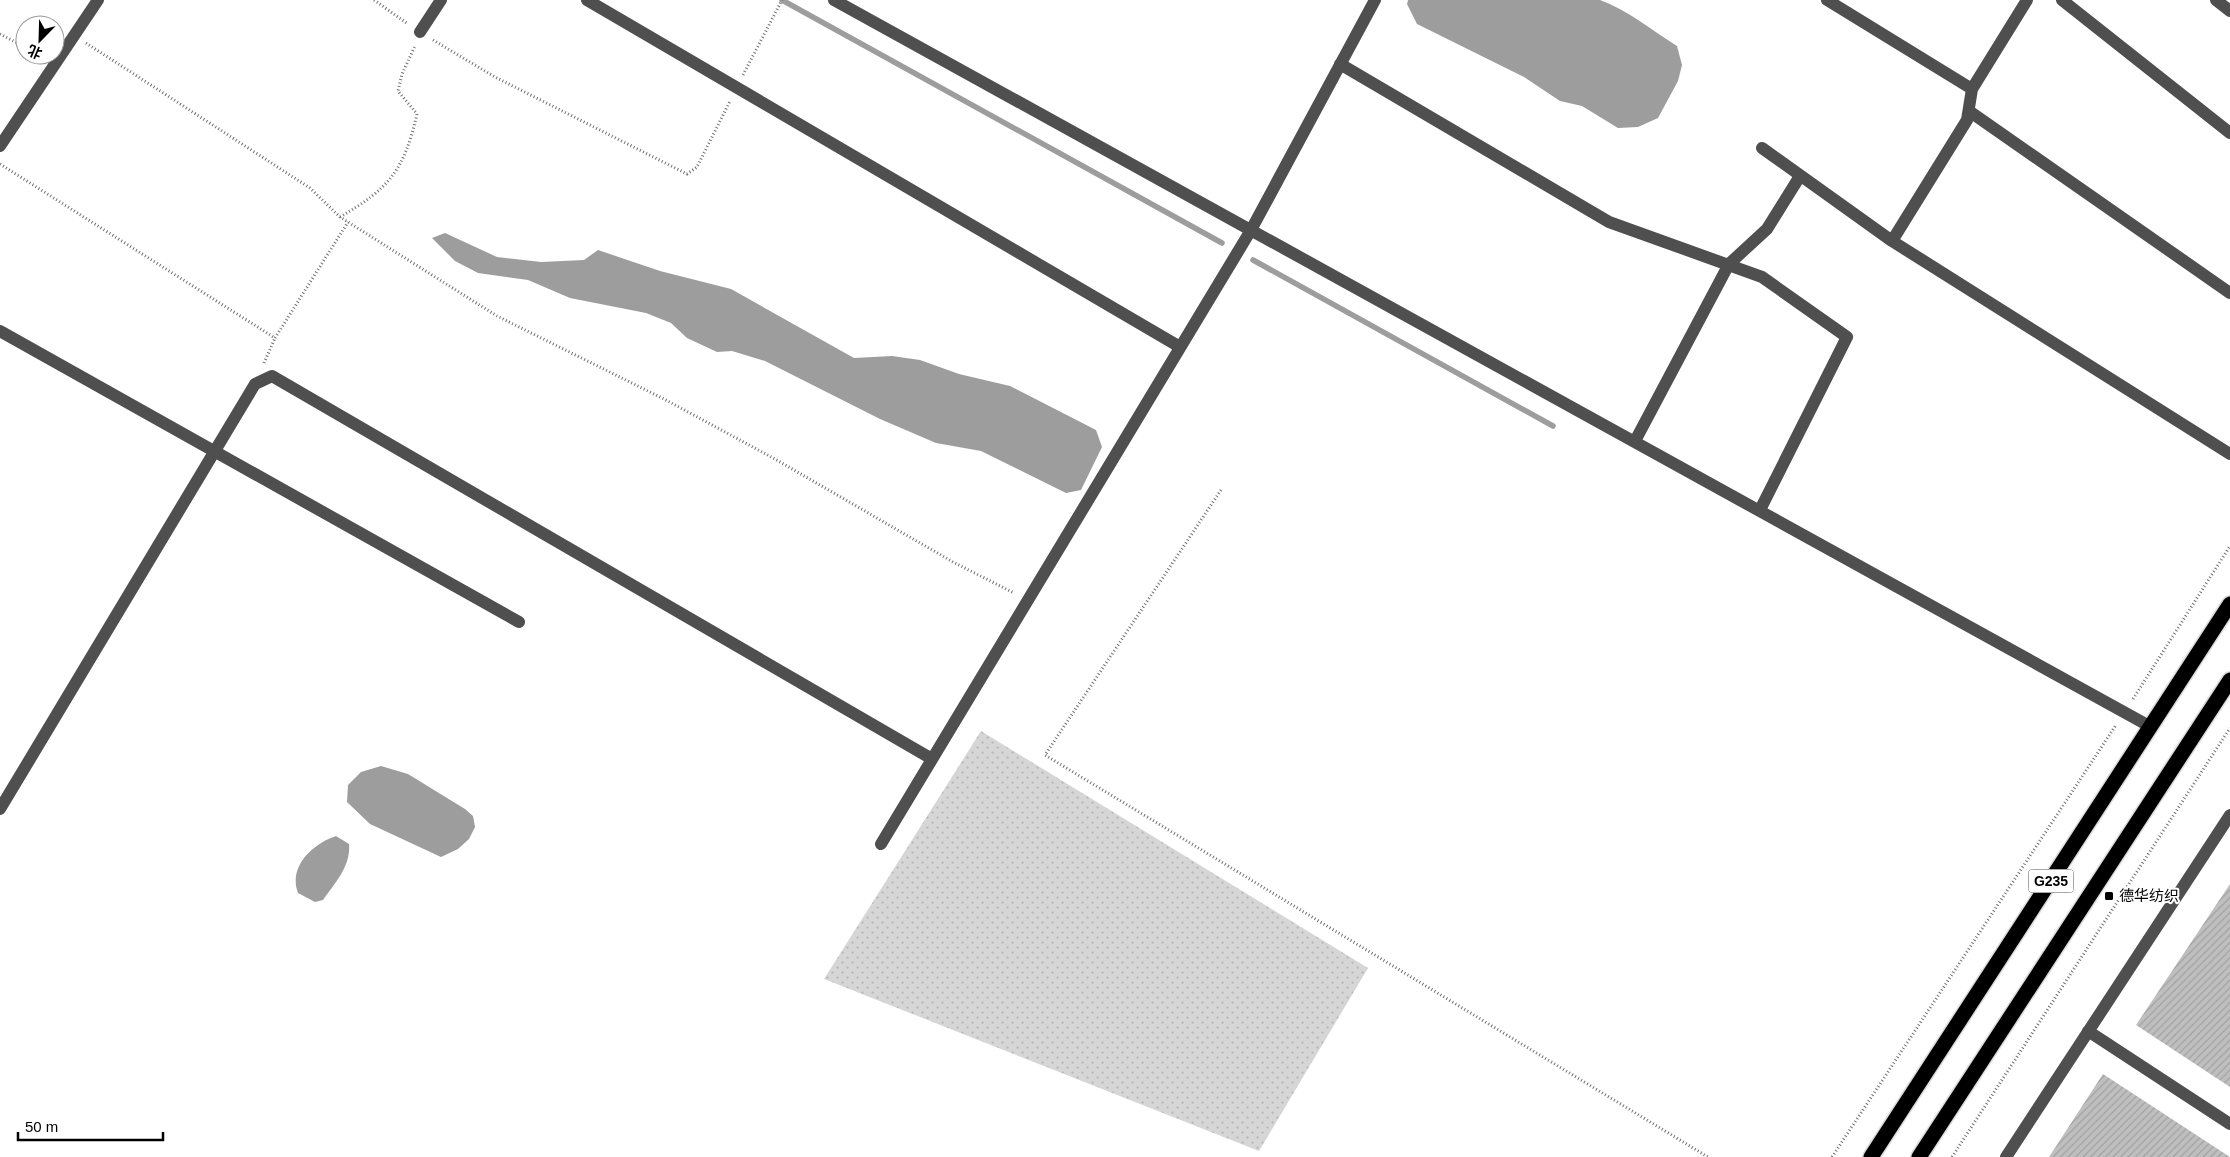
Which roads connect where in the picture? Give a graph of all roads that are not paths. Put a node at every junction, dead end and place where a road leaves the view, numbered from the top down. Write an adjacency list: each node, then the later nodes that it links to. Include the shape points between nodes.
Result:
1 (98, 0): 16 (street)
2 (441, 0): 11 (street)
3 (588, 0): 24 (street)
4 (834, 0): 19 (street)
5 (1374, 0): 12 (street)
6 (1827, 0): 13 (street)
7 (2027, 0): 13 (street)
8 (2062, 0): 15 (street)
9 (2216, 0): 10 (street)
10 (2230, 11)
11 (420, 32)
12 (1340, 64): 19 (street); 21 (street, via 1609,222)
13 (1972, 89): 14 (street)
14 (1968, 111): 20 (street, via 1967,120); 22 (street)
15 (2230, 133)
16 (0, 146)
17 (1762, 148): 18 (street)
18 (1800, 176): 20 (street); 21 (street, via 1767,229)
19 (1251, 230): 24 (street); 25 (street)
20 (1892, 241): 27 (street)
21 (1729, 264): 25 (street); 28 (street, via 1762,277 1847,337)
22 (2230, 293)
23 (0, 332): 26 (street)
24 (1180, 347): 33 (street)
25 (1635, 441): 28 (street)
26 (214, 452): 30 (street); 33 (street, via 255,384 272,376); 34 (street)
27 (2230, 454)
28 (1760, 510): 32 (street)
29 (2230, 604): 32 (highway, G235)
30 (520, 622)
31 (2230, 680): 40 (highway, G235)
32 (2151, 727): 39 (highway, G235)
33 (932, 759): 36 (street)
34 (0, 809)
35 (2230, 815): 37 (street)
36 (880, 844)
37 (2088, 1031): 38 (street); 41 (street)
38 (2230, 1124)
39 (1871, 1157)
40 (1919, 1157)
41 (2006, 1157)

